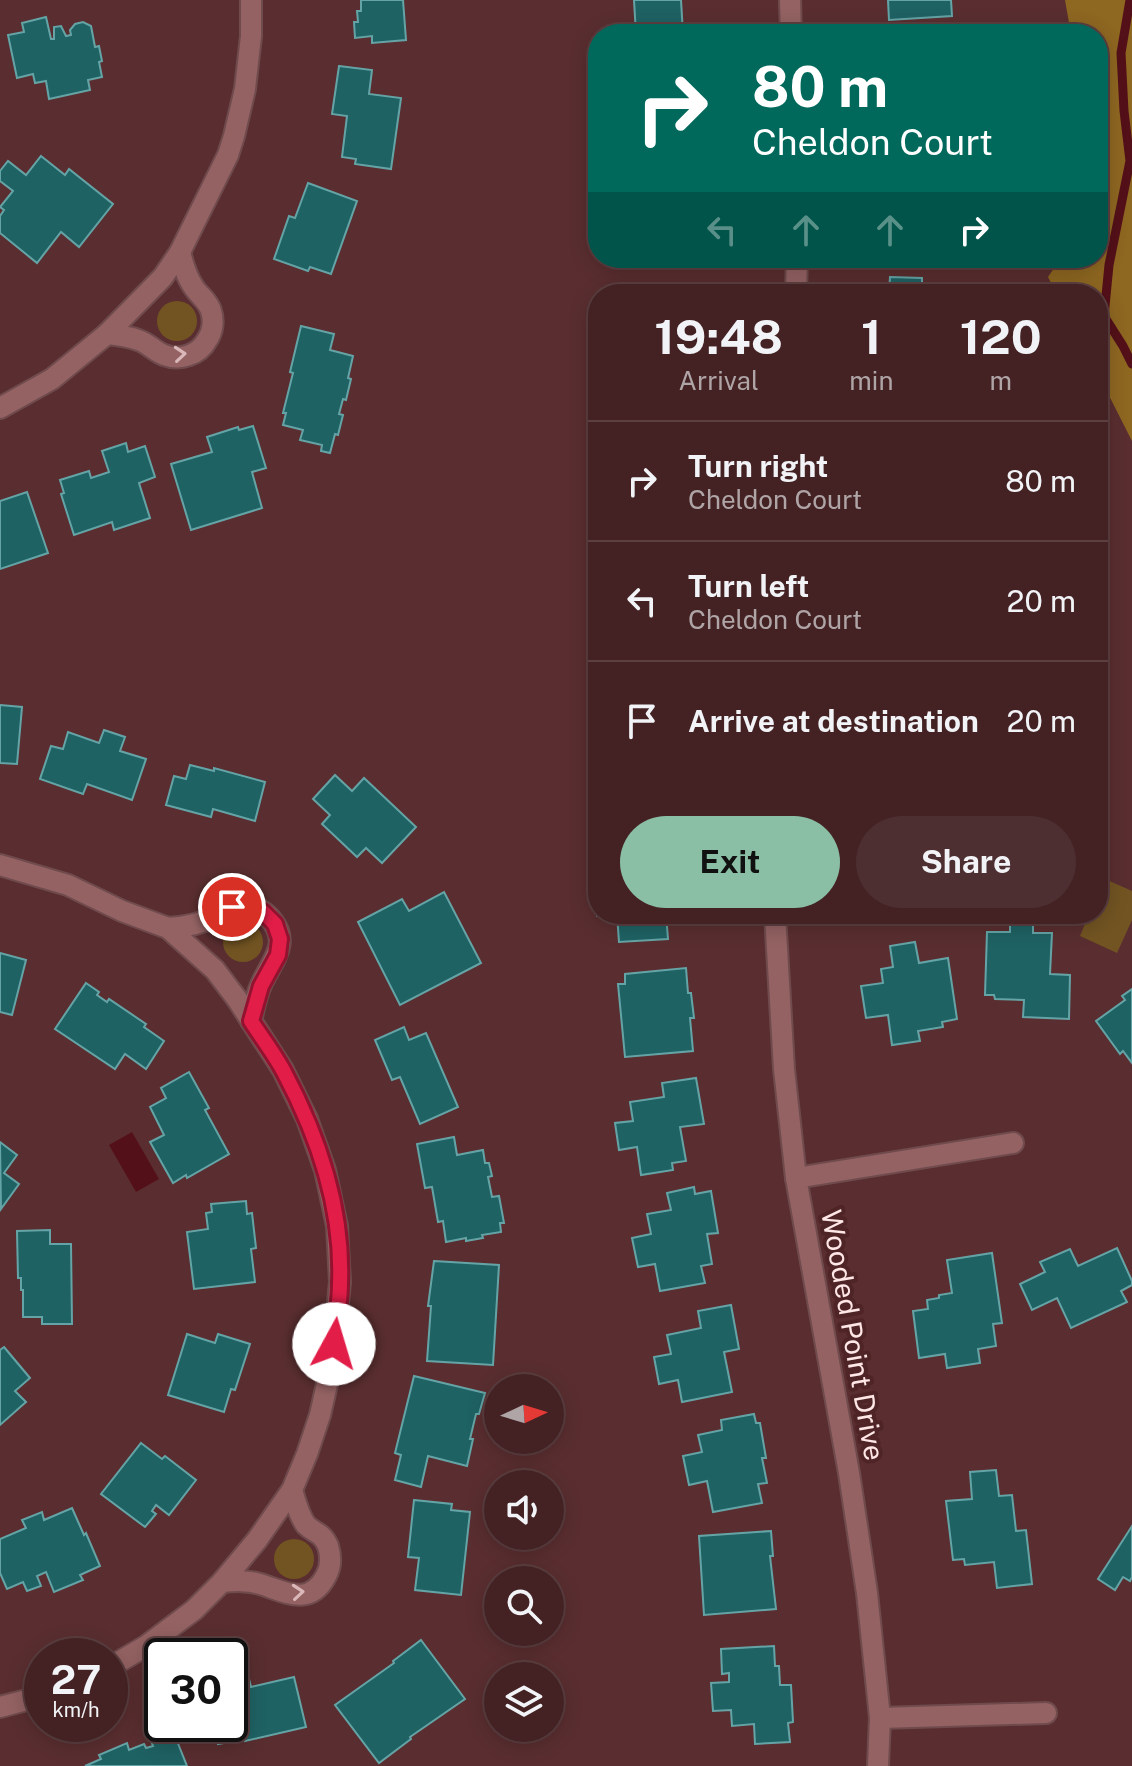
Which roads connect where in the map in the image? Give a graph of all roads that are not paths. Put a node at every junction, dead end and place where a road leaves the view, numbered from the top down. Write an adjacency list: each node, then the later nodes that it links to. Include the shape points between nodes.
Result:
1 (251, 0): 4 (street, via 245,89 234,136)
2 (790, 0): 3 (street)
3 (791, 24)
4 (180, 252): 5 (street); 5 (street, one-way to 4, via 137,339 174,357 201,348 212,331 212,311 188,278)
5 (107, 334): 6 (street, via 52,379)
6 (0, 408)
7 (0, 865): 9 (street, via 68,885)
8 (776, 924): 12 (street, Wooded Point Drive)
9 (168, 928): 10 (street, via 215,970); 10 (street, via 248,906 275,924 278,955)
10 (251, 1021): 13 (street, via 307,1119 337,1226 340,1282 332,1362 320,1415)
11 (1013, 1143): 12 (street)
12 (796, 1178): 19 (street, Wooded Point Drive, via 849,1473)
13 (292, 1490): 14 (street); 14 (street, one-way to 13, via 301,1595 323,1581 329,1569 326,1542 306,1525)
14 (222, 1582): 15 (street, via 194,1610)
15 (128, 1656)
16 (24, 1701): 17 (street)
17 (0, 1707)
18 (1046, 1713): 19 (street)
19 (880, 1718): 20 (street, Wooded Point Drive)
20 (878, 1766)

